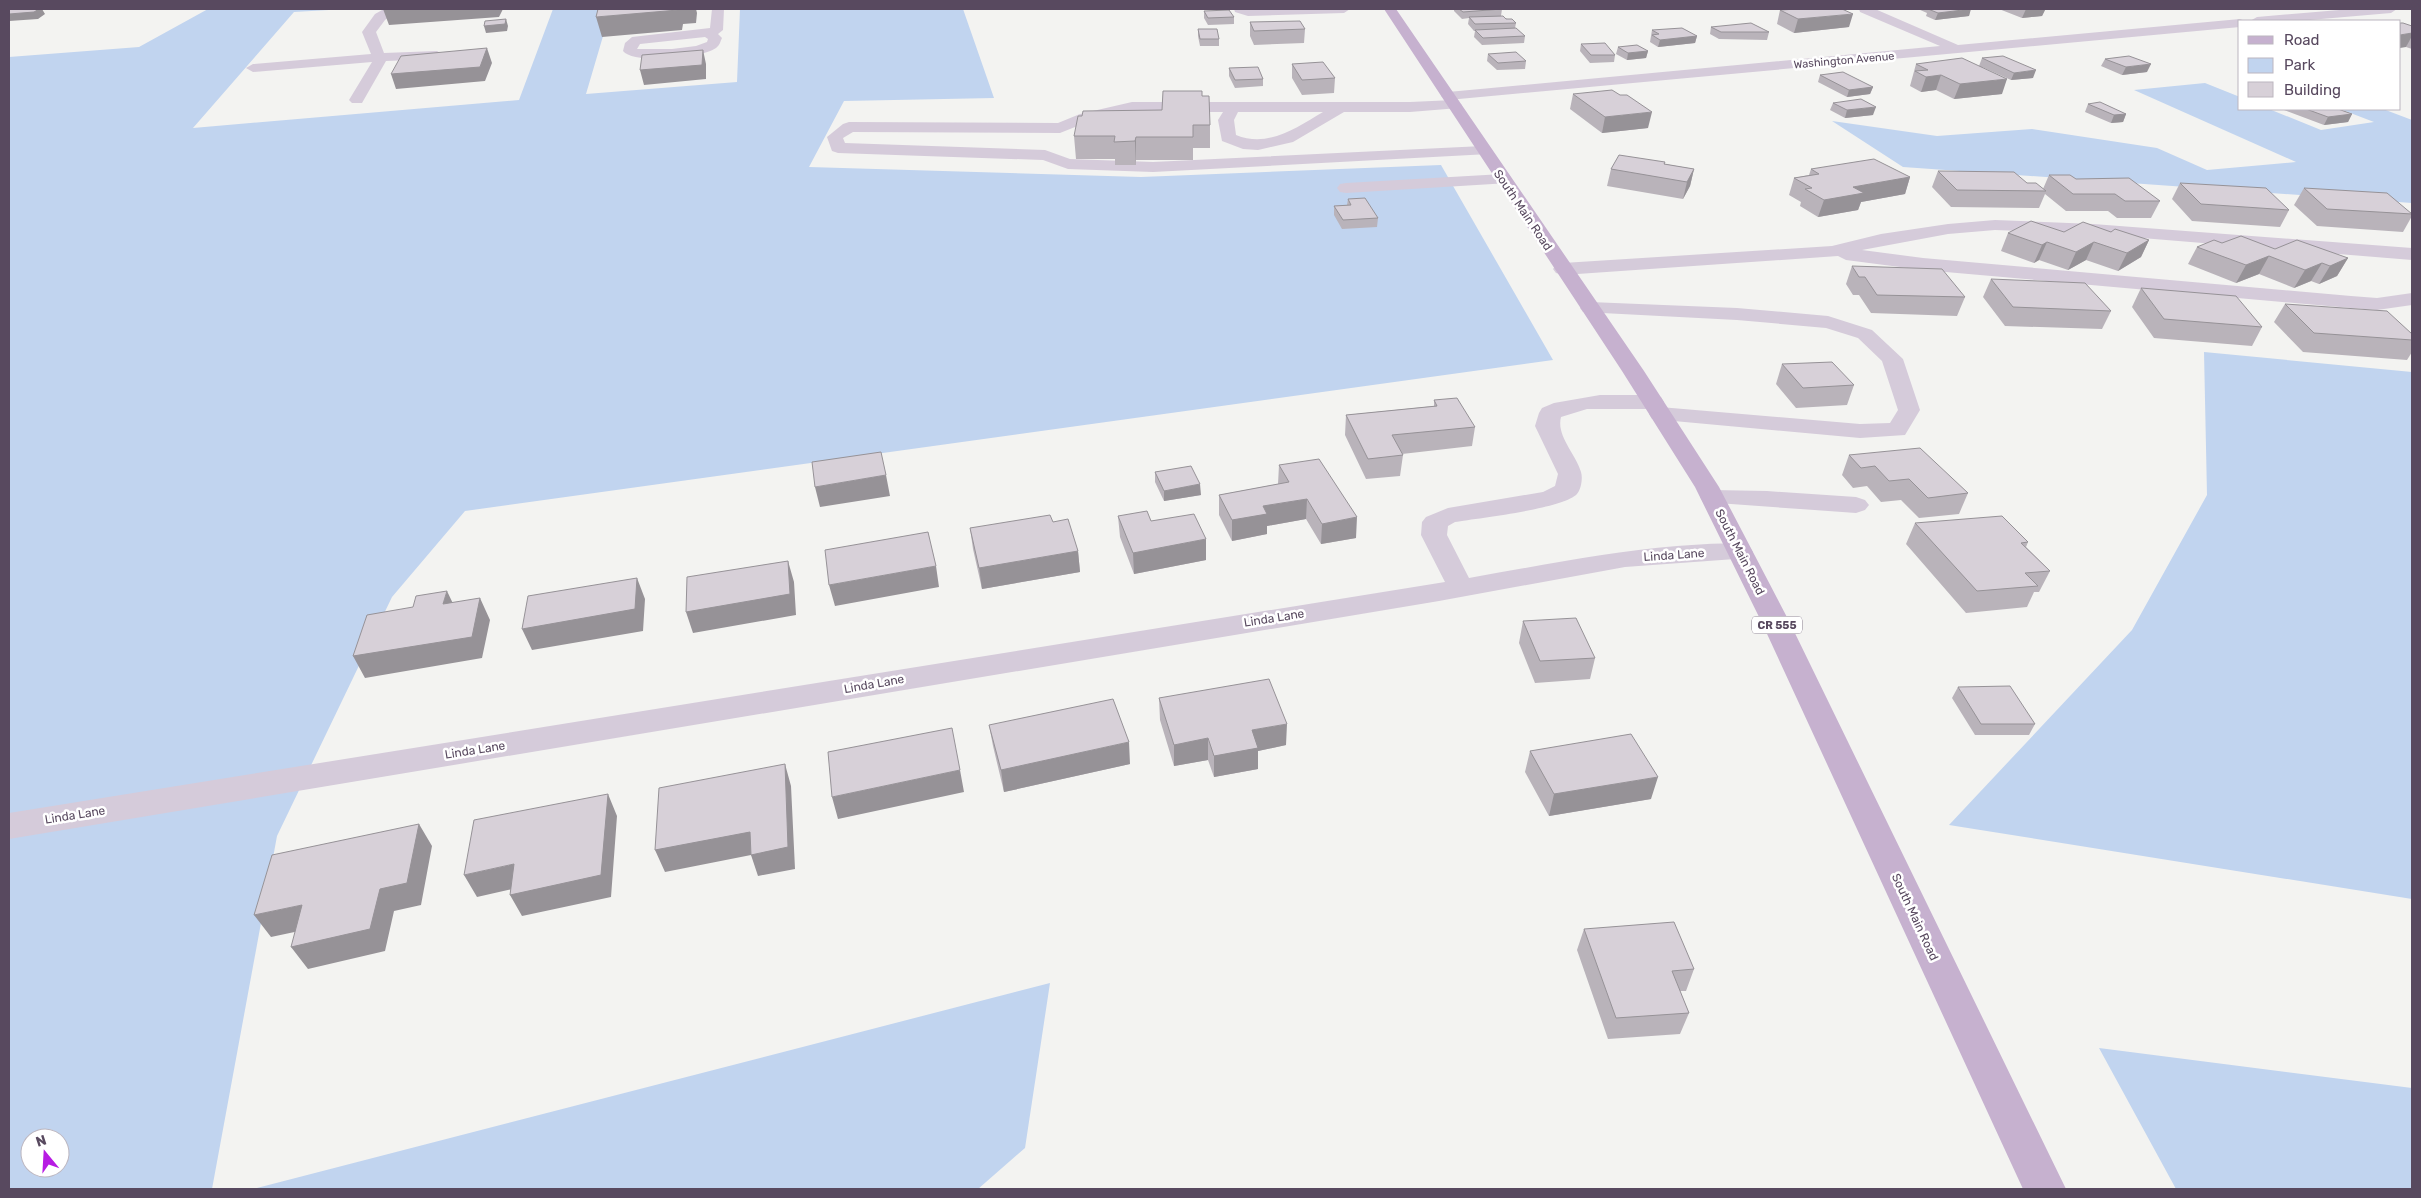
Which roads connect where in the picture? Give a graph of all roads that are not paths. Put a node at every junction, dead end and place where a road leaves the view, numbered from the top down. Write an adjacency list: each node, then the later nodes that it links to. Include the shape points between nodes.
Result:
1 (393, 9): 15 (street, via 380,17 369,32)
2 (718, 9): 12 (street, via 716,30)
3 (1240, 9): 4 (street, via 1248,12)
4 (1344, 9)
5 (1390, 9): 18 (main road, South Main Road / CR 555)
6 (1865, 9): 13 (street)
7 (2330, 9): 9 (street)
8 (2390, 9): 9 (street)
9 (2343, 13): 10 (street)
10 (2269, 20)
11 (2238, 23): 13 (street, Washington Avenue)
12 (708, 33): 12 (street, via 715,38 713,44 701,49 649,54 630,51 632,43 646,38)
13 (1958, 49): 18 (street, Washington Avenue)
14 (449, 54): 15 (street)
15 (380, 57): 16 (street); 17 (street)
16 (253, 68)
17 (356, 100)
18 (1451, 101): 20 (street, Washington Avenue, via 1410,108); 22 (main road, South Main Road / CR 555)
19 (1233, 106): 20 (street, Washington Avenue); 20 (street, via 1226,120 1228,138 1239,144 1268,145 1294,136); 21 (street, Washington Avenue, via 1132,108 1085,117)
20 (1342, 106)
21 (1060, 128): 23 (street); 23 (street, via 849,127 835,137 838,148)
22 (1483, 151): 23 (street, via 1153,167 1068,164); 24 (main road, South Main Road / CR 555)
23 (1045, 155)
24 (1503, 179): 25 (street); 28 (main road, South Main Road / CR 555)
25 (1346, 188)
26 (1832, 252): 27 (street, via 1938,230 1995,226 2093,229); 28 (street); 29 (street, via 1923,264 2351,302 2378,304)
27 (2412, 254)
28 (1563, 269): 30 (main road, South Main Road / CR 555)
29 (2412, 299)
30 (1590, 308): 31 (main road, South Main Road / CR 555); 31 (street, via 1737,314 1828,322 1865,334 1892,359 1909,410 1897,430 1860,431)
31 (1657, 408): 32 (main road, South Main Road / CR 555); 35 (street, via 1592,402 1564,406 1550,413 1547,426 1570,474 1567,490 1549,498 1448,516 1435,522 1434,535)
32 (1712, 497): 33 (street); 34 (main road, South Main Road / CR 555)
33 (1856, 505)
34 (1740, 552): 35 (street, Linda Lane, via 1625,559); 37 (main road, South Main Road / CR 555)
35 (1461, 588): 36 (street, Linda Lane)
36 (9, 826)
37 (2045, 1189)

